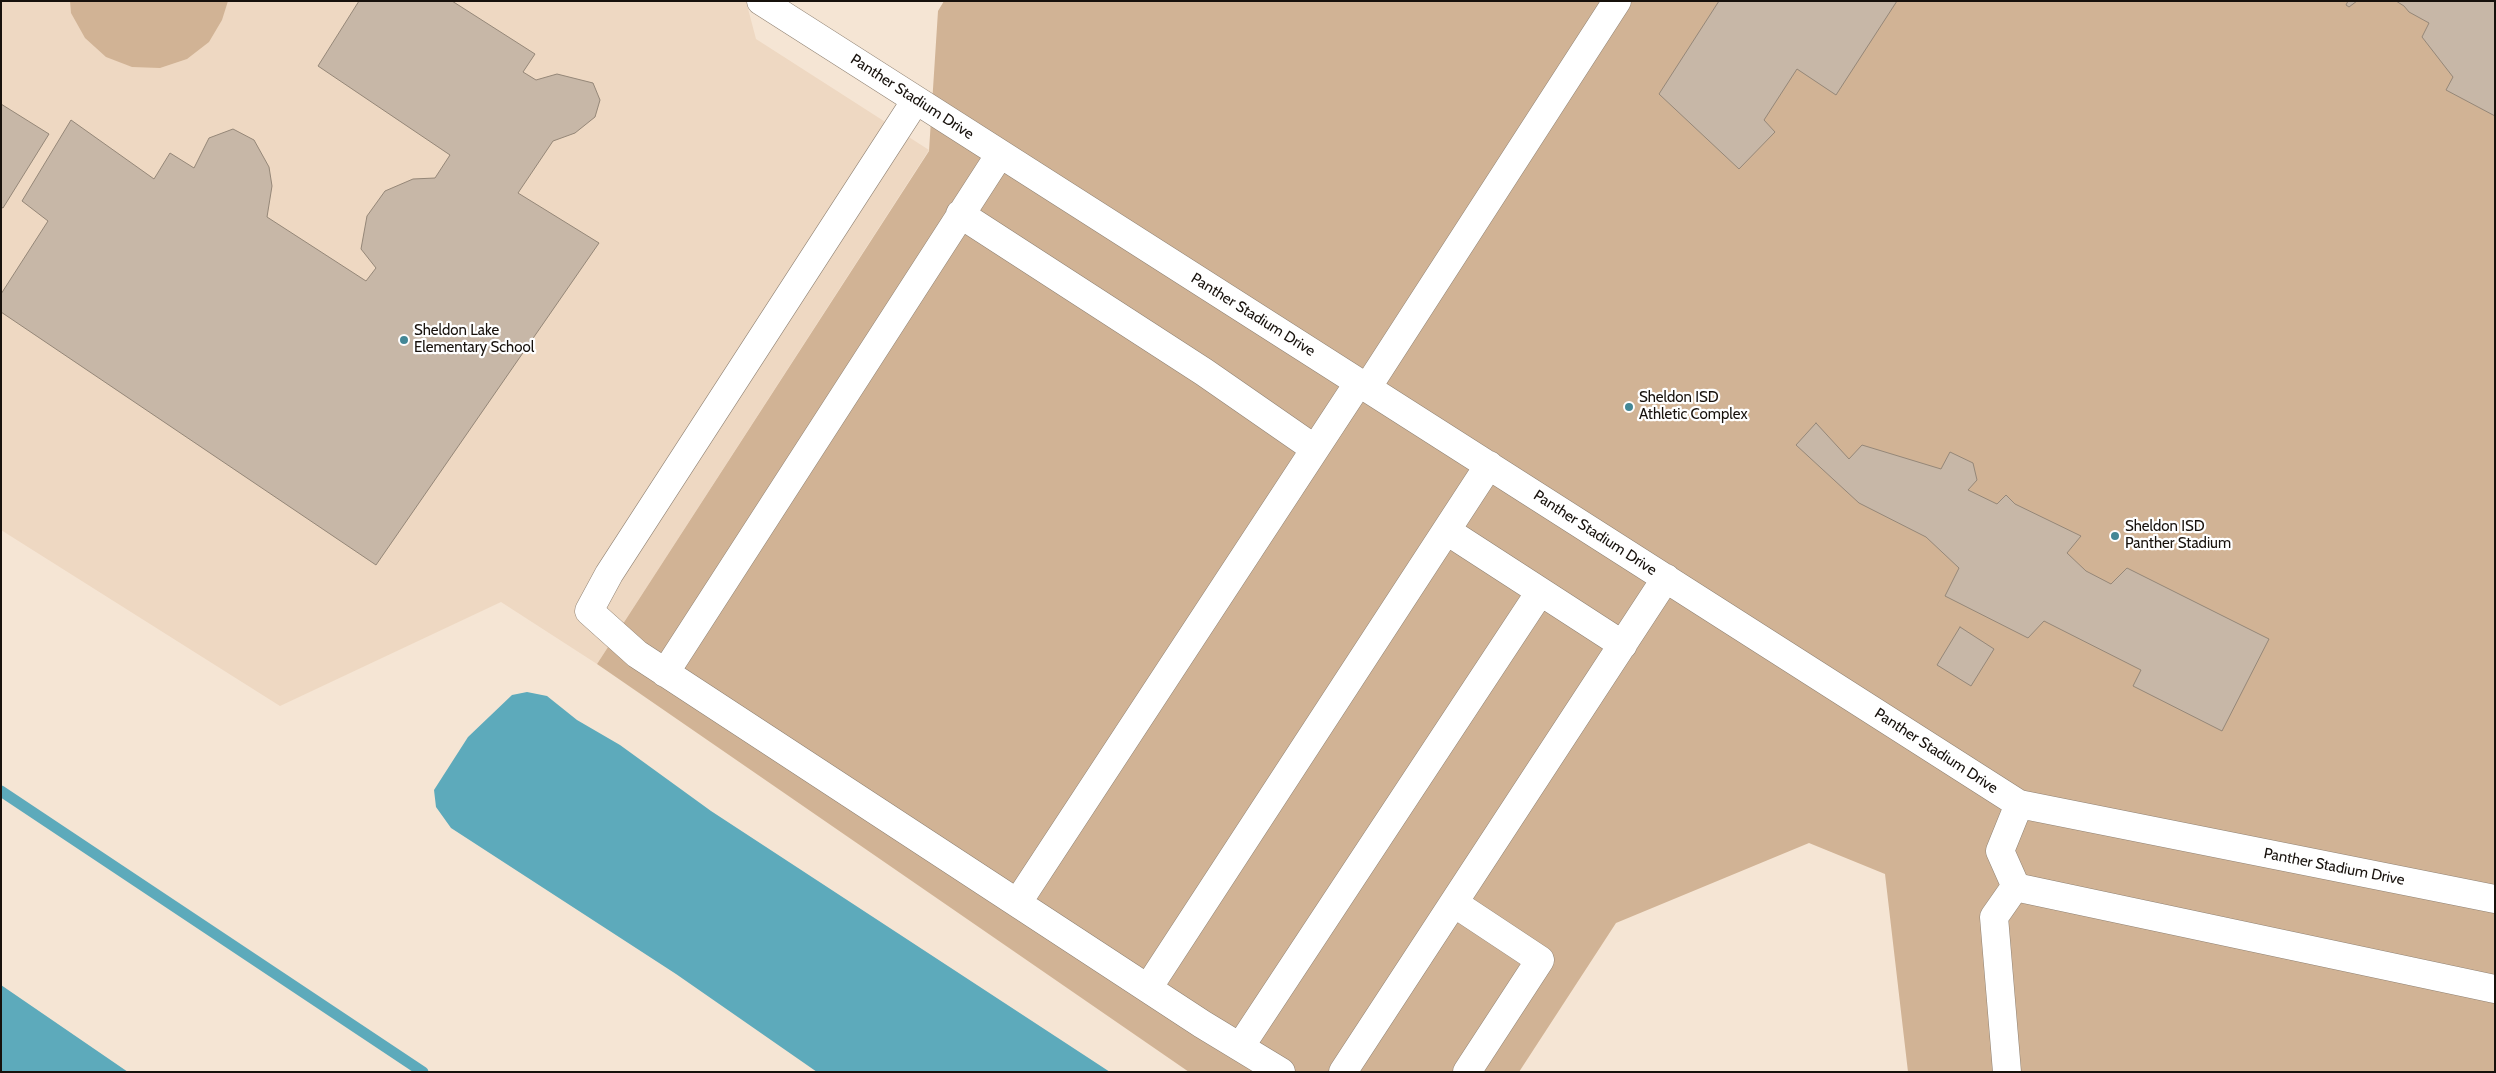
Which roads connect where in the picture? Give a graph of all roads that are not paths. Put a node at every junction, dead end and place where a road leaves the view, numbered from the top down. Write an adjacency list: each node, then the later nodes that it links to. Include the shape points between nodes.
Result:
1 (761, 1): 3 (street, Panther Stadium Drive)
2 (1617, 1): 6 (street)
3 (916, 100): 4 (street, Panther Stadium Drive); 13 (street, via 609,574 589,611 637,654)
4 (1000, 154): 5 (street); 6 (street, Panther Stadium Drive)
5 (960, 214): 7 (street, via 1204,372); 13 (street)
6 (1363, 385): 7 (street); 8 (street, Panther Stadium Drive)
7 (1315, 450): 17 (street)
8 (1489, 465): 9 (street); 10 (street, Panther Stadium Drive)
9 (1447, 531): 11 (street); 19 (street)
10 (1666, 578): 12 (street); 14 (street, Panther Stadium Drive)
11 (1540, 592): 12 (street); 21 (street)
12 (1623, 645): 18 (street)
13 (665, 673): 17 (street)
14 (2019, 804): 15 (street, via 2000,851); 16 (street, Panther Stadium Drive)
15 (2016, 887): 20 (street); 25 (street, via 1994,918)
16 (2495, 898)
17 (1018, 902): 19 (street)
18 (1454, 903): 23 (street); 24 (street, via 1540,960)
19 (1148, 988): 21 (street)
20 (2495, 989)
21 (1240, 1047): 22 (street)
22 (1281, 1072)
23 (1343, 1072)
24 (1467, 1072)
25 (2007, 1072)

